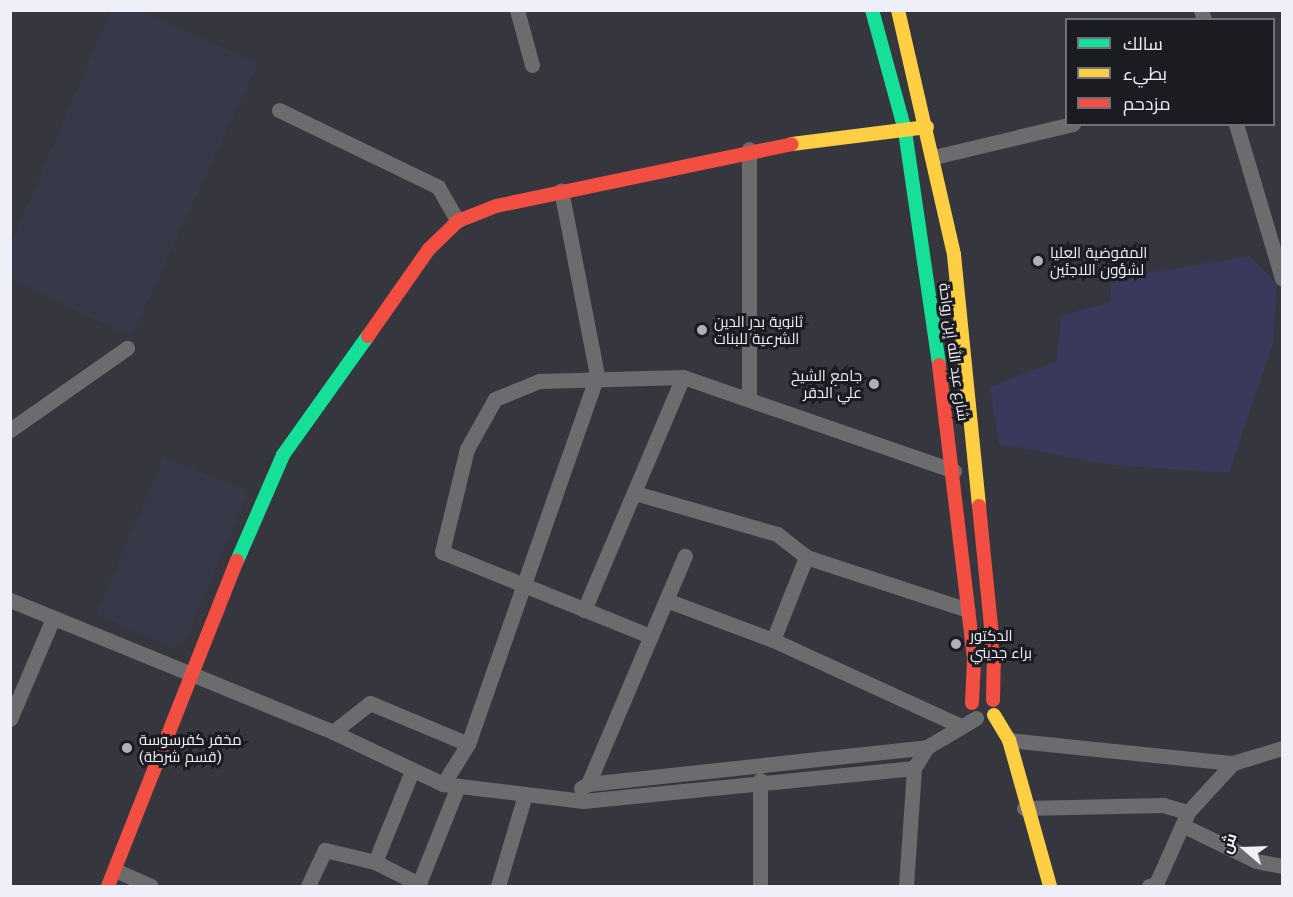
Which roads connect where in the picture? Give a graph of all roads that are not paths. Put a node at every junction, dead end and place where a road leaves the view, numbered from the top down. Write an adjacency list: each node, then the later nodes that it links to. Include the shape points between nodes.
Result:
1 (517, 10): 4 (street)
2 (872, 10): 9 (street, شارع عبد الله إبن رواحة)
3 (898, 10): 8 (street, شارع عبد الله إبن رواحة)
4 (532, 65)
5 (279, 110): 13 (street, via 438,188)
6 (1065, 126): 11 (street)
7 (1237, 126): 14 (street)
8 (927, 127): 9 (street); 11 (street, شارع عبد الله إبن رواحة)
9 (905, 131): 10 (street); 20 (street, شارع عبد الله إبن رواحة)
10 (748, 149): 12 (street); 18 (street)
11 (934, 157): 33 (street, شارع عبد الله إبن رواحة, via 954,255 994,655)
12 (561, 190): 13 (street); 16 (street)
13 (458, 221): 32 (street, via 429,249 283,455 257,506)
14 (1282, 278)
15 (127, 348): 19 (street)
16 (597, 375): 17 (street); 24 (street); 24 (street, via 539,381 495,399 467,449 442,552)
17 (683, 377): 18 (street); 21 (street)
18 (749, 396): 20 (street)
19 (10, 430)
20 (954, 471): 28 (street, شارع عبد الله إبن رواحة)
21 (635, 493): 23 (street, via 777,534); 27 (street)
22 (685, 556): 26 (street)
23 (806, 557): 28 (street); 31 (street)
24 (521, 585): 27 (street); 41 (street)
25 (10, 600): 29 (street)
26 (666, 600): 30 (street); 31 (street)
27 (584, 610): 30 (street)
28 (968, 610): 34 (street, شارع عبد الله إبن رواحة)
29 (53, 618): 32 (street); 37 (street)
30 (650, 636): 48 (street)
31 (773, 640): 38 (street)
32 (195, 676): 39 (street); 56 (street)
33 (993, 700): 34 (street, via 982,695); 35 (street, شارع عبد الله إبن رواحة)
34 (972, 703): 36 (street, شارع عبد الله إبن رواحة)
35 (994, 715): 36 (street); 40 (street)
36 (975, 718): 38 (street)
37 (10, 719)
38 (958, 725): 42 (street)
39 (333, 732): 41 (street, via 370,703); 46 (street)
40 (1009, 740): 44 (street); 52 (street)
41 (468, 744): 49 (street)
42 (927, 747): 45 (street); 48 (street)
43 (1282, 748): 44 (street)
44 (1233, 763): 53 (street)
45 (914, 768): 47 (street); 63 (street)
46 (412, 771): 49 (street); 54 (street)
47 (760, 780): 51 (street); 62 (street)
48 (588, 784): 51 (street)
49 (451, 785): 50 (street); 57 (street)
50 (525, 795): 51 (street); 61 (street)
51 (565, 798)
52 (1024, 808): 53 (street, via 1162,805); 64 (street)
53 (1185, 818): 55 (street, via 1256,861); 65 (street, via 1156,884)
54 (375, 861): 57 (street); 60 (street, via 325,849)
55 (1282, 866)
56 (115, 870): 58 (street); 59 (street)
57 (418, 885)
58 (108, 886)
59 (151, 886)
60 (308, 886)
61 (498, 886)
62 (760, 886)
63 (906, 886)
64 (1050, 886)
65 (1149, 886)

